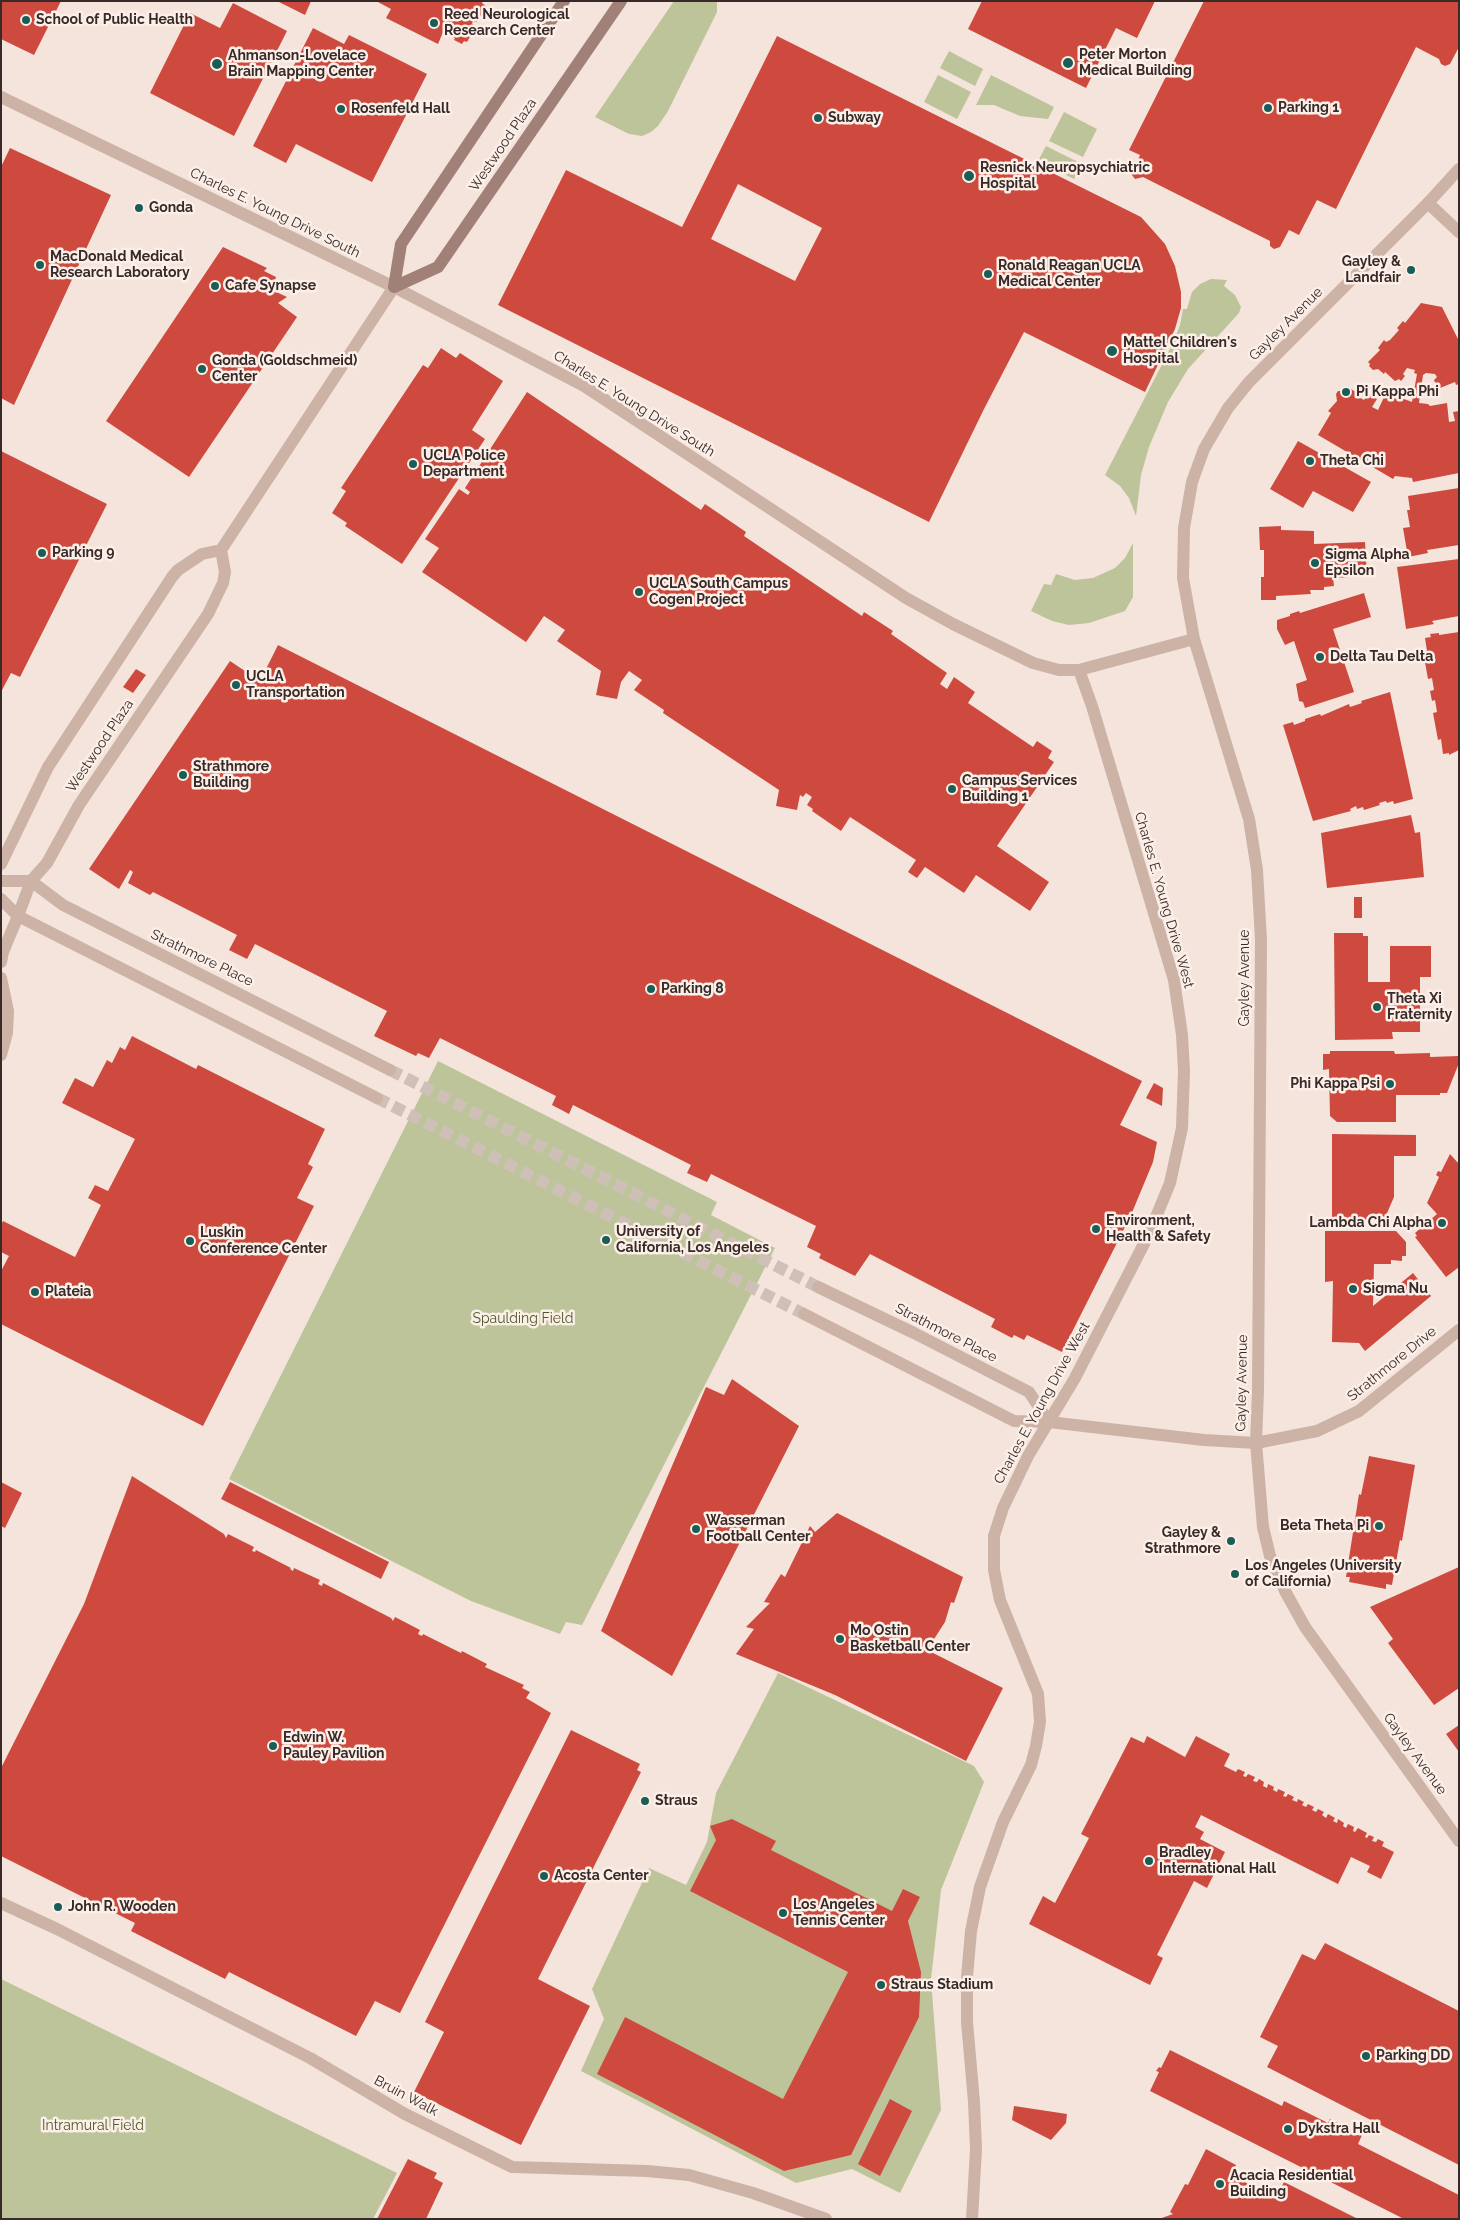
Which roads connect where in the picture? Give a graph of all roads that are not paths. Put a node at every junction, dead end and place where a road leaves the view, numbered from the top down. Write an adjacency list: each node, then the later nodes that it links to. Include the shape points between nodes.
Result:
1 (564, 1): 7 (main road, via 401,244)
2 (621, 1): 7 (main road, Westwood Plaza, via 438,267)
3 (1, 97): 7 (street, Charles E. Young Drive South)
4 (1459, 169): 5 (street, Gayley Avenue)
5 (1428, 203): 6 (street); 9 (street, Gayley Avenue, via 1249,382 1228,408 1204,449 1192,482 1184,528 1183,578)
6 (1459, 232)
7 (394, 287): 8 (street); 10 (street, Charles E. Young Drive South, via 584,386 864,572 953,624 1033,663 1060,670)
8 (221, 550): 11 (street, via 202,554 172,577 48,767); 13 (street, Westwood Plaza, via 225,572 223,582 208,614 79,805 47,863)
9 (1194, 639): 10 (street, Charles E. Young Drive South); 26 (street, Gayley Avenue, via 1249,819 1257,870 1261,940)
10 (1079, 670): 25 (street, Charles E. Young Drive West, via 1174,980 1184,1071 1182,1128 1170,1183 1142,1248)
11 (1, 864)
12 (1, 880): 13 (street)
13 (31, 881): 15 (street, Westwood Plaza); 20 (street, Strathmore Place, via 63,905)
14 (1, 899): 15 (street)
15 (18, 916): 16 (street, Westwood Plaza, via 2,952); 21 (street)
16 (1, 962)
17 (1, 978): 18 (street, via 8,1011)
18 (4, 1030): 19 (street)
19 (1, 1055)
20 (390, 1070)
21 (377, 1098)
22 (818, 1286): 25 (street, Strathmore Place, via 1029,1392)
23 (804, 1314): 25 (street, via 1014,1421)
24 (1459, 1330): 26 (street, Strathmore Drive, via 1359,1411 1316,1432)
25 (1049, 1422): 26 (street); 30 (street, Charles E. Young Drive West, via 1028,1456 1003,1508 994,1536 994,1570 1000,1600 1038,1694 1040,1722 1030,1764 1003,1822 980,1887 971,1930 967,2013 976,2149)
26 (1256, 1443): 27 (street, Gayley Avenue, via 1263,1527 1270,1556 1285,1591 1305,1627)
27 (1459, 1841)
28 (1, 1903): 29 (street, Bruin Walk, via 310,2058 405,2114 512,2167 689,2175)
29 (826, 2219)
30 (972, 2219)

